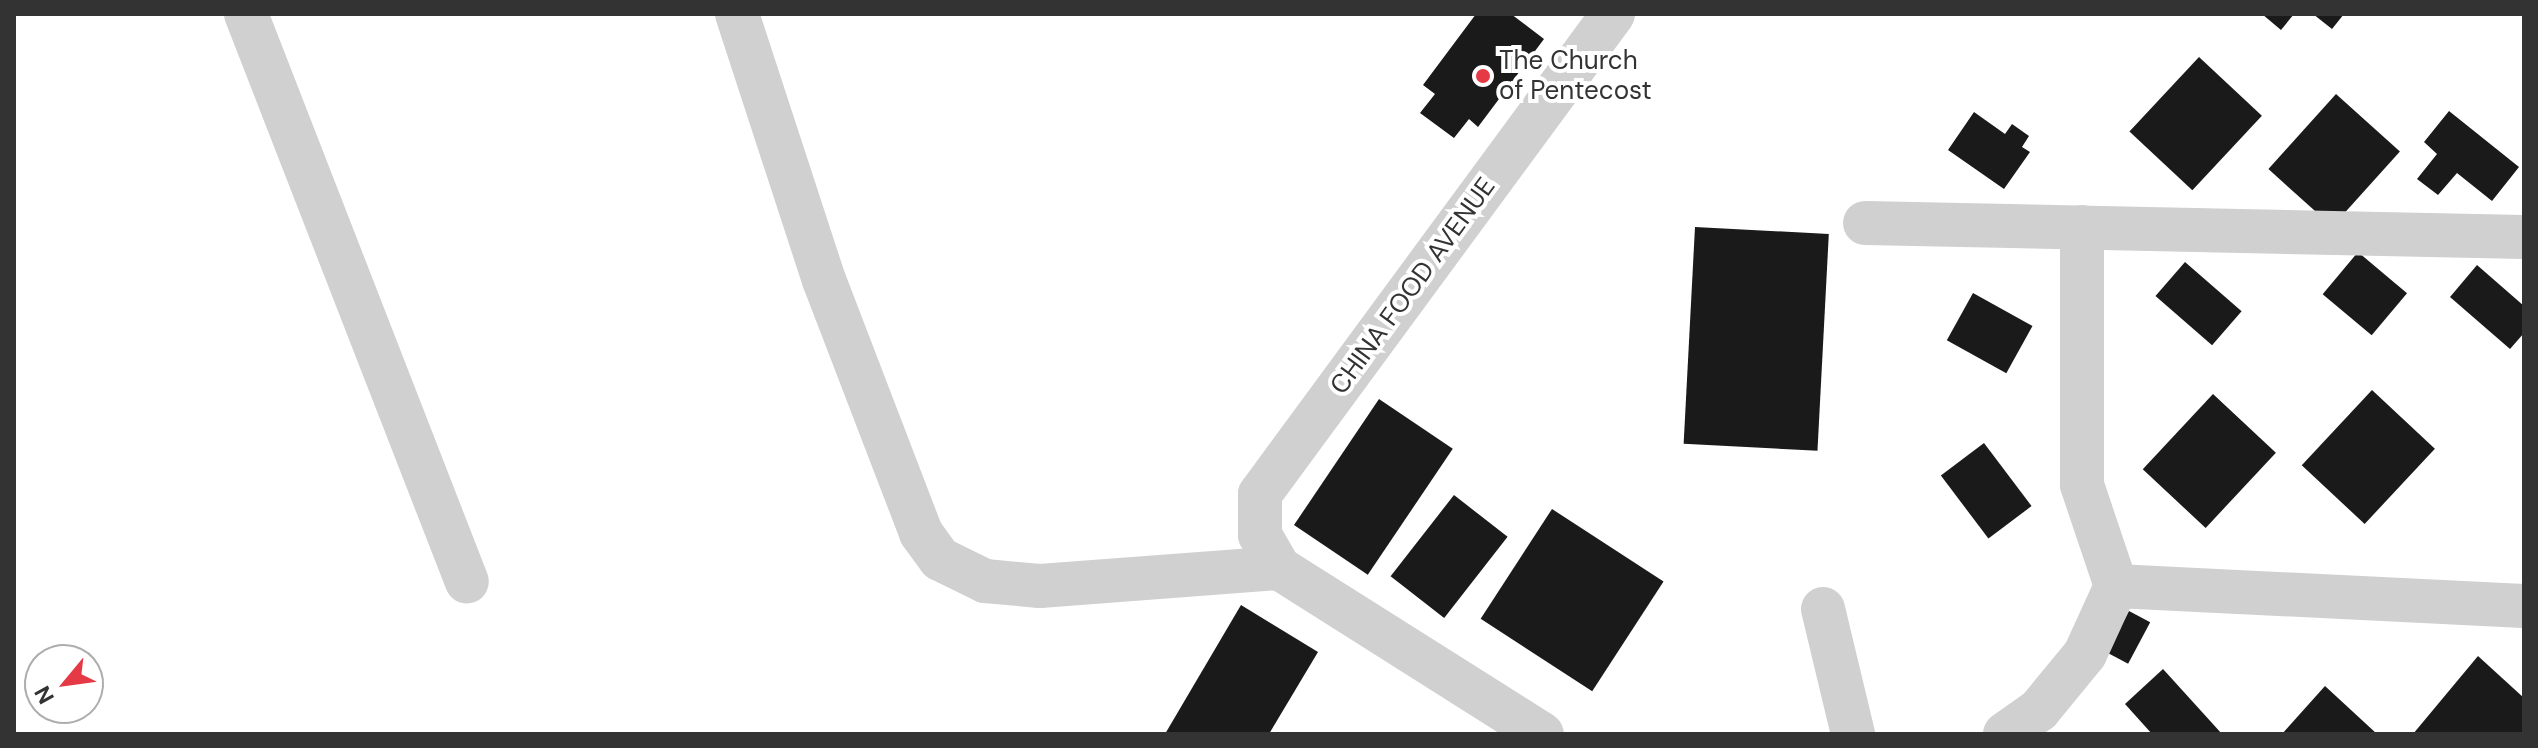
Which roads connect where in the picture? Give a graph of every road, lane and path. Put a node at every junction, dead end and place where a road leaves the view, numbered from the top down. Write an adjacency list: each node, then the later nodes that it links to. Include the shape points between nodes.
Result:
1 (246, 14): 8 (street)
2 (737, 14): 7 (street, via 824,280 921,533 940,559 985,581 1040,586)
3 (1613, 14): 7 (street, CHINA FOOD AVENUE, via 1260,494 1260,535)
4 (1865, 223): 5 (street)
5 (2082, 227): 6 (street); 9 (street, via 2082,485)
6 (2524, 237)
7 (1279, 568): 12 (street)
8 (467, 582)
9 (2116, 586): 10 (street); 14 (street, via 2085,654 2039,710)
10 (2524, 606)
11 (1823, 609): 13 (street)
12 (1542, 734)
13 (1853, 734)
14 (2005, 734)

